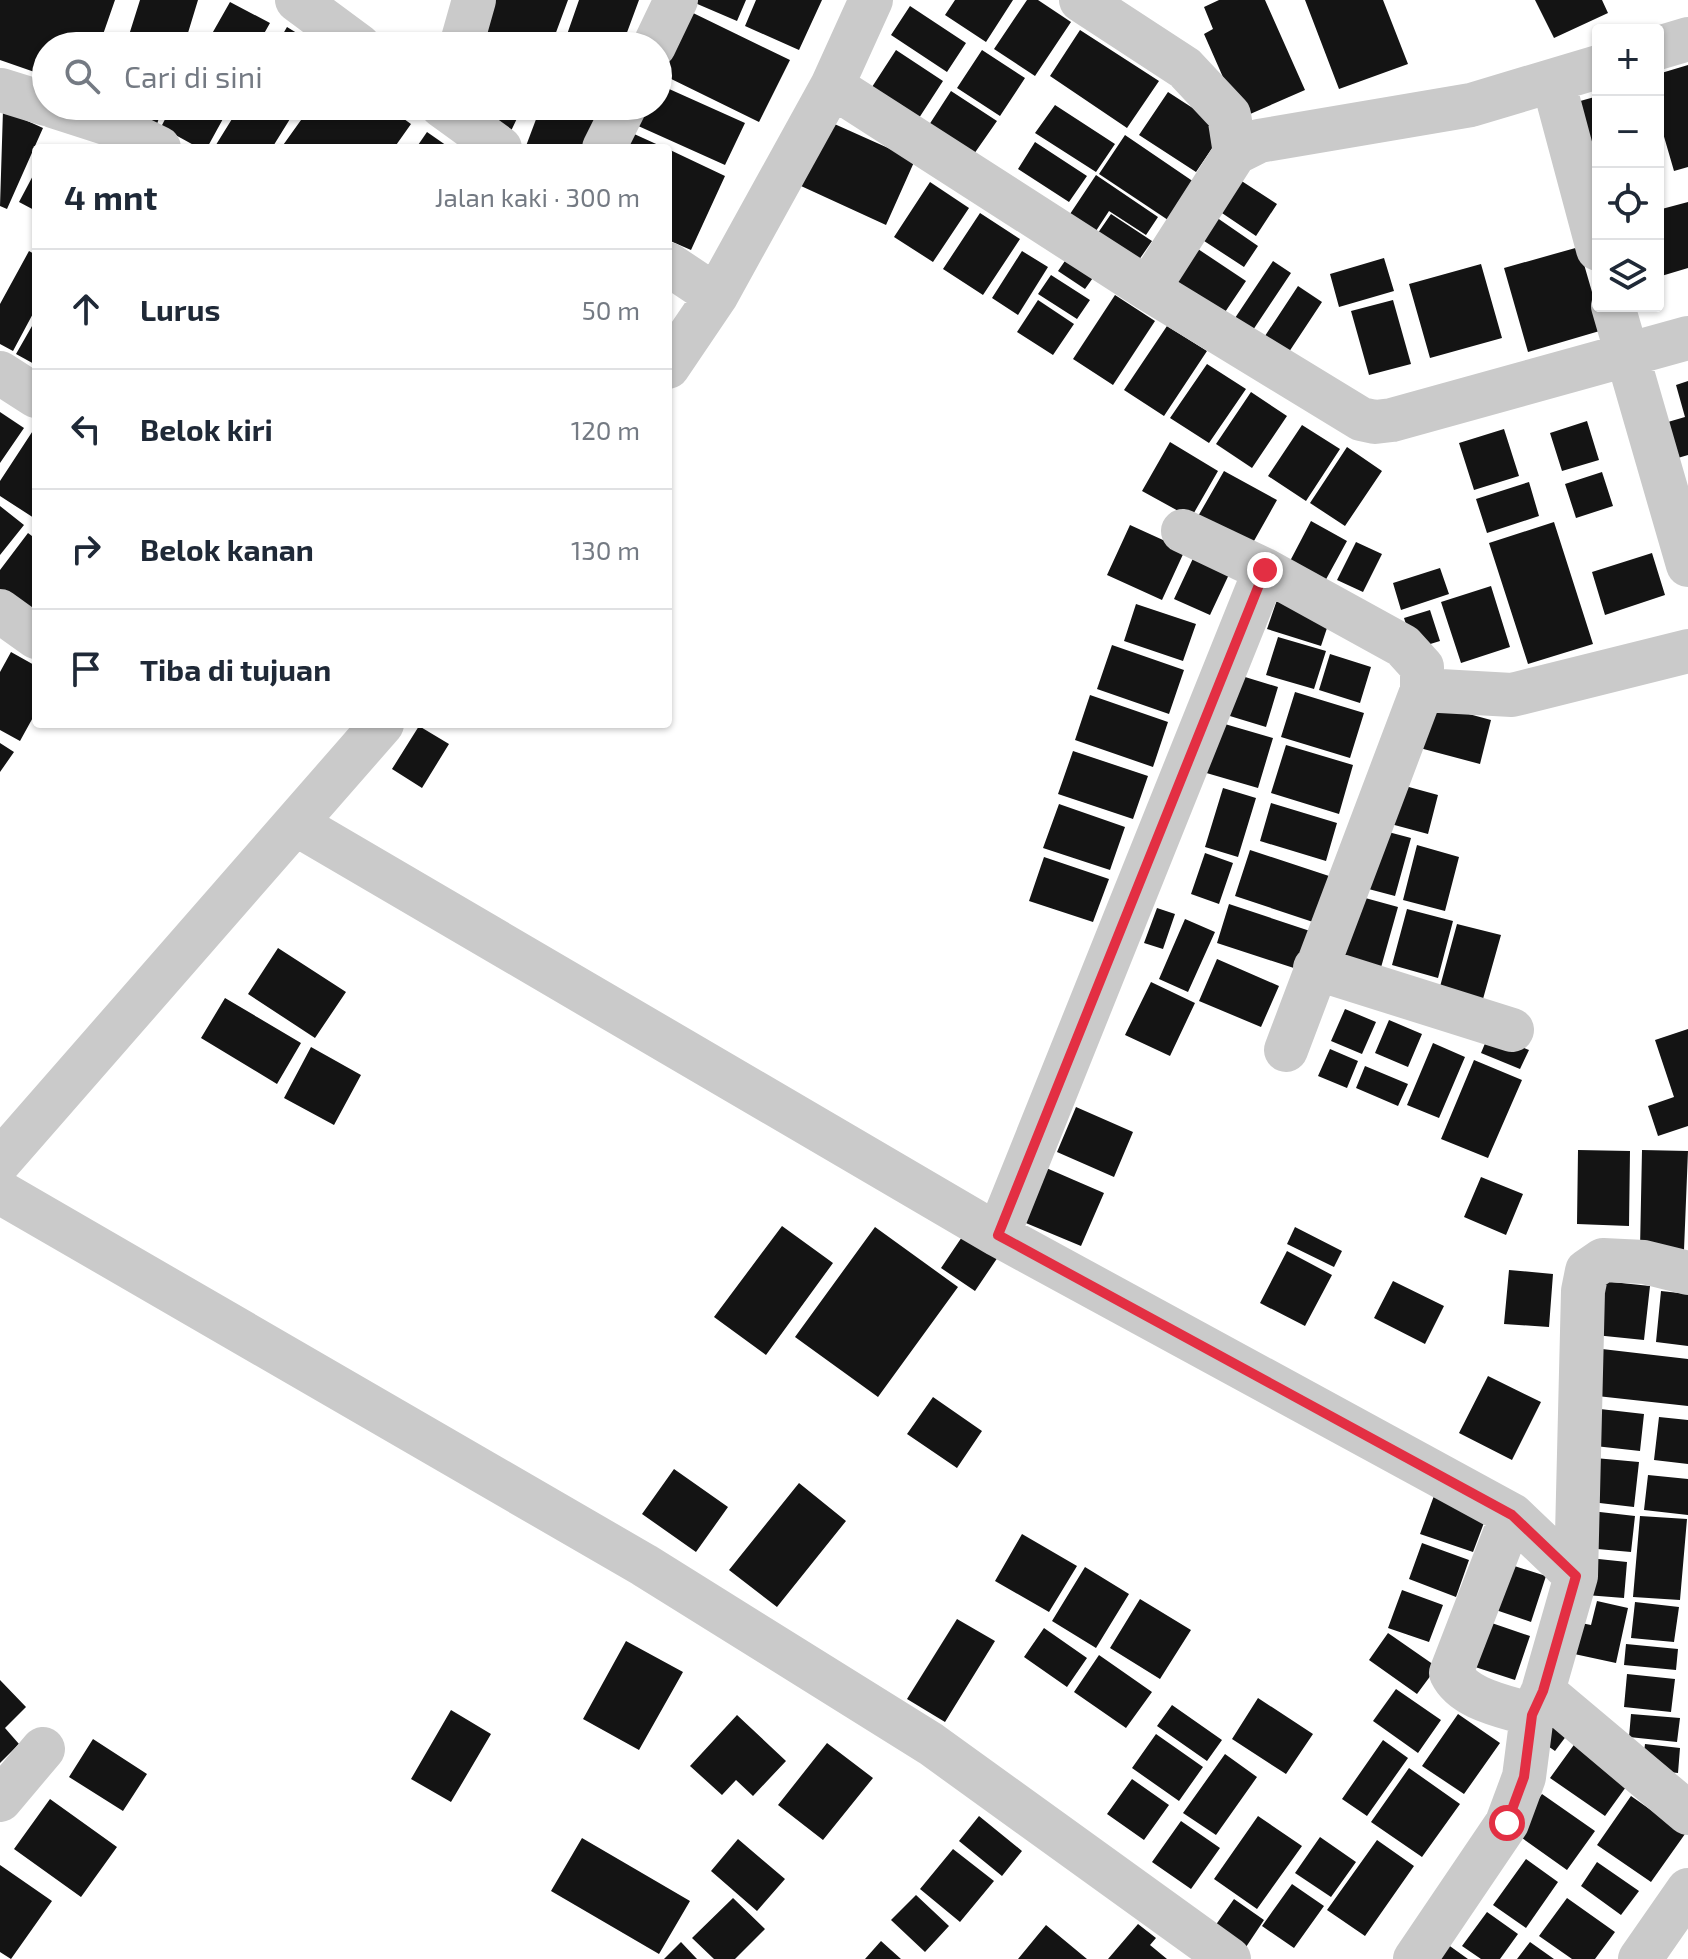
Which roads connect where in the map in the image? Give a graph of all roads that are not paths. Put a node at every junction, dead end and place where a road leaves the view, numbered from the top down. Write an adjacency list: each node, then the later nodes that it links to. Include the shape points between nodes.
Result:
1 (297, 0): 6 (street)
2 (474, 0): 7 (street)
3 (676, 0): 8 (street)
4 (871, 0): 13 (street)
5 (1081, 0): 22 (street, via 1185,68 1229,115)
6 (340, 32)
7 (465, 32)
8 (661, 32)
9 (1688, 39): 10 (street)
10 (1664, 46)
11 (1592, 69): 12 (street)
12 (1553, 81): 22 (street, via 1471,105 1259,141); 23 (street)
13 (832, 86): 25 (street); 26 (street)
14 (1, 90): 15 (street)
15 (32, 100)
16 (96, 120): 19 (street)
17 (461, 120): 20 (street)
18 (618, 120): 21 (street)
19 (151, 144)
20 (494, 144)
21 (606, 144)
22 (1235, 153): 25 (street)
23 (1596, 240)
24 (672, 267): 26 (street)
25 (1148, 289): 29 (street, via 1361,419 1375,422)
26 (716, 296): 30 (street)
27 (1615, 312): 29 (street)
28 (1688, 338): 29 (street)
29 (1626, 353): 34 (street)
30 (672, 361)
31 (0, 373): 32 (street)
32 (32, 393)
33 (1183, 531): 35 (street)
34 (1688, 565)
35 (1265, 570): 39 (street, via 1403,646 1422,667); 47 (street)
36 (0, 611): 37 (street)
37 (32, 634)
38 (1688, 651): 39 (street, via 1512,695)
39 (1422, 690): 42 (street)
40 (379, 728): 41 (street)
41 (296, 824): 45 (street); 47 (street)
42 (1315, 968): 43 (street); 44 (street)
43 (1512, 1030)
44 (1286, 1050)
45 (0, 1161)
46 (0, 1192): 56 (street, via 644,1565 905,1728)
47 (998, 1235): 49 (street)
48 (1688, 1273): 50 (street, via 1644,1262 1603,1260 1587,1271)
49 (1512, 1515): 50 (street); 51 (street, via 1451,1673 1472,1695)
50 (1576, 1576): 51 (street)
51 (1538, 1703): 54 (street); 57 (street, via 1524,1777 1507,1823)
52 (43, 1749): 53 (street)
53 (0, 1800)
54 (1688, 1813)
55 (1688, 1890): 58 (street)
56 (1229, 1959)
57 (1415, 1959)
58 (1640, 1959)

